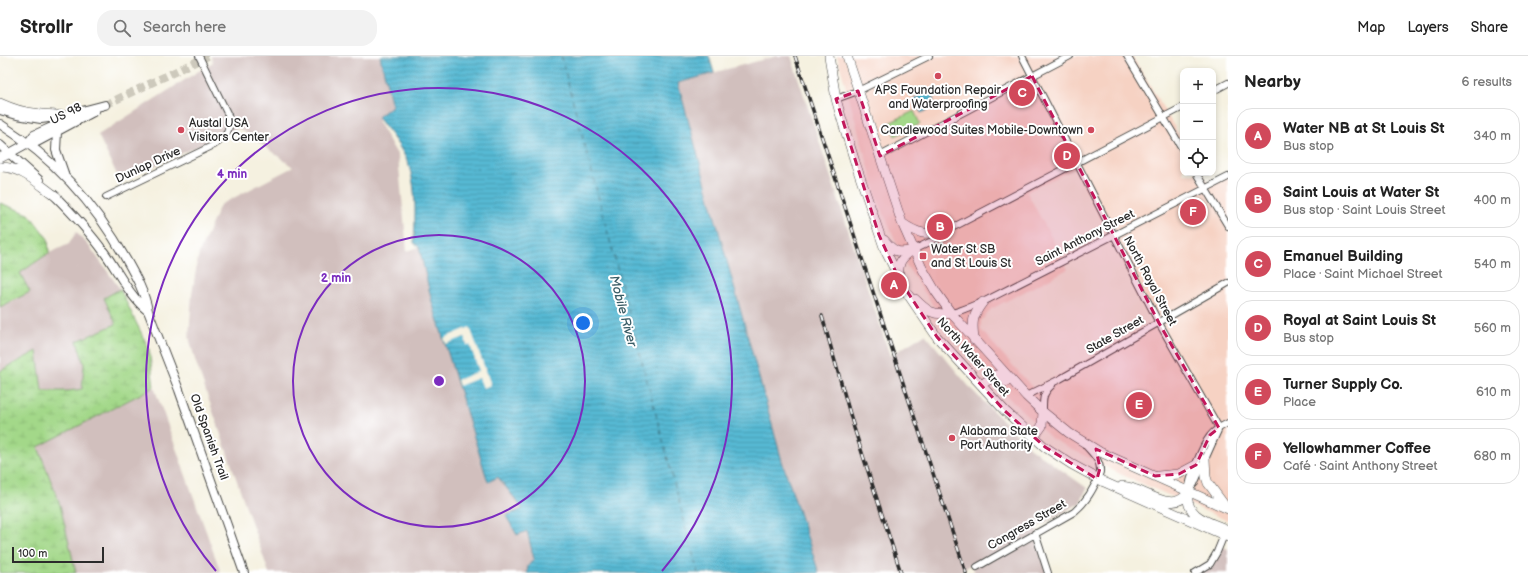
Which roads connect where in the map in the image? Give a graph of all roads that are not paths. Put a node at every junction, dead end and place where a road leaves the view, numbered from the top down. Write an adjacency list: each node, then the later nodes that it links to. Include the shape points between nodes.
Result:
1 (199, 56): 34 (street, Dunlap Drive, via 228,115 230,122 226,135 214,145)
2 (829, 56): 12 (highway, North Water Street)
3 (847, 56): 11 (highway, North Water Street)
4 (929, 56): 11 (street)
5 (1022, 56): 8 (street, North Royal Street)
6 (1070, 56): 8 (street)
7 (1127, 56): 18 (street)
8 (1032, 76): 25 (street); 27 (street, North Royal Street)
9 (1228, 83): 10 (street)
10 (1216, 89)
11 (858, 91): 12 (street); 25 (highway, North Water Street)
12 (836, 99): 38 (highway, North Water Street)
13 (0, 103): 17 (highway, via 25,112)
14 (1180, 108): 18 (street)
15 (0, 110): 17 (main road, US 98, via 34,119)
16 (87, 111): 17 (main road, US 98); 20 (main road, US 98 / US 98, via 102,106); 21 (main road, via 34,136)
17 (63, 116)
18 (1163, 117): 23 (street); 27 (street)
19 (0, 124): 21 (main road, Old Spanish Trail)
20 (57, 132): 21 (main road, US 98 / US 98, via 37,142); 29 (main road, via 57,156)
21 (28, 143): 24 (main road, US 98); 29 (main road, Old Spanish Trail)
22 (0, 145): 24 (main road, Old Spanish Trail)
23 (1180, 145)
24 (10, 153): 26 (highway); 33 (main road, Old Spanish Trail)
25 (880, 156): 35 (highway, North Water Street)
26 (0, 158)
27 (1077, 162): 37 (street); 39 (street, North Royal Street)
28 (0, 167): 33 (highway, via 18,172)
29 (65, 176): 45 (main road, Old Spanish Trail, via 101,219 122,252 146,298)
30 (1198, 176): 32 (street)
31 (1228, 177): 32 (street, Saint Anthony Street)
32 (1206, 189): 36 (street); 39 (street, Saint Anthony Street)
33 (57, 197): 45 (main road, Old Spanish Trail, via 103,251 138,302)
34 (106, 197)
35 (902, 223): 37 (highway, via 923,234); 40 (highway, North Water Street)
36 (1228, 226)
37 (944, 232): 40 (street, via 938,238)
38 (879, 235): 40 (highway, via 893,250); 41 (highway, North Water Street)
39 (1114, 236): 44 (street, Saint Anthony Street); 47 (street, North Royal Street)
40 (913, 250): 41 (highway, via 899,262); 46 (highway, North Water Street)
41 (899, 280): 43 (highway, North Water Street)
42 (1228, 283): 47 (street, State Street)
43 (905, 290): 46 (highway, via 932,313); 50 (highway, North Water Street, via 936,337)
44 (983, 302): 46 (street, Saint Anthony Street); 48 (highway, via 974,316)
45 (148, 311): 67 (main road, Old Spanish Trail)
46 (951, 313): 48 (highway, North Water Street)
47 (1159, 323): 49 (street, State Street); 54 (street, North Royal Street)
48 (974, 340): 51 (highway, North Water Street)
49 (1055, 382): 51 (street, State Street); 52 (street, State Street, via 1044,393)
50 (981, 385): 51 (highway, via 993,376 999,375 1015,391); 55 (highway, North Water Street)
51 (1026, 396): 52 (highway, North Water Street)
52 (1043, 412): 55 (highway, via 1042,426); 56 (highway, North Water Street)
53 (1228, 423): 54 (street)
54 (1219, 428): 57 (street); 58 (street, via 1210,435)
55 (1034, 437): 60 (highway, North Water Street, via 1070,464)
56 (1083, 442): 59 (highway, North Water Street); 60 (street, via 1099,463 1100,472)
57 (1205, 459): 62 (street); 63 (highway, via 1208,483)
58 (1196, 465): 59 (highway, via 1179,474); 62 (street, via 1188,484)
59 (1155, 476): 62 (highway, North Water Street)
60 (1097, 479): 61 (highway, North Water Street); 64 (street, Congress Street, via 1081,506)
61 (1108, 484): 62 (highway, via 1133,488 1167,502 1181,499); 65 (highway, North Water Street)
62 (1188, 492): 63 (highway, North Water Street); 65 (highway, via 1187,503 1194,514)
63 (1228, 509)
64 (1035, 533): 66 (street, Congress Street); 68 (street)
65 (1227, 534): 69 (street, via 1210,564)
66 (977, 567)
67 (244, 573)
68 (1048, 573)
69 (1195, 573)

